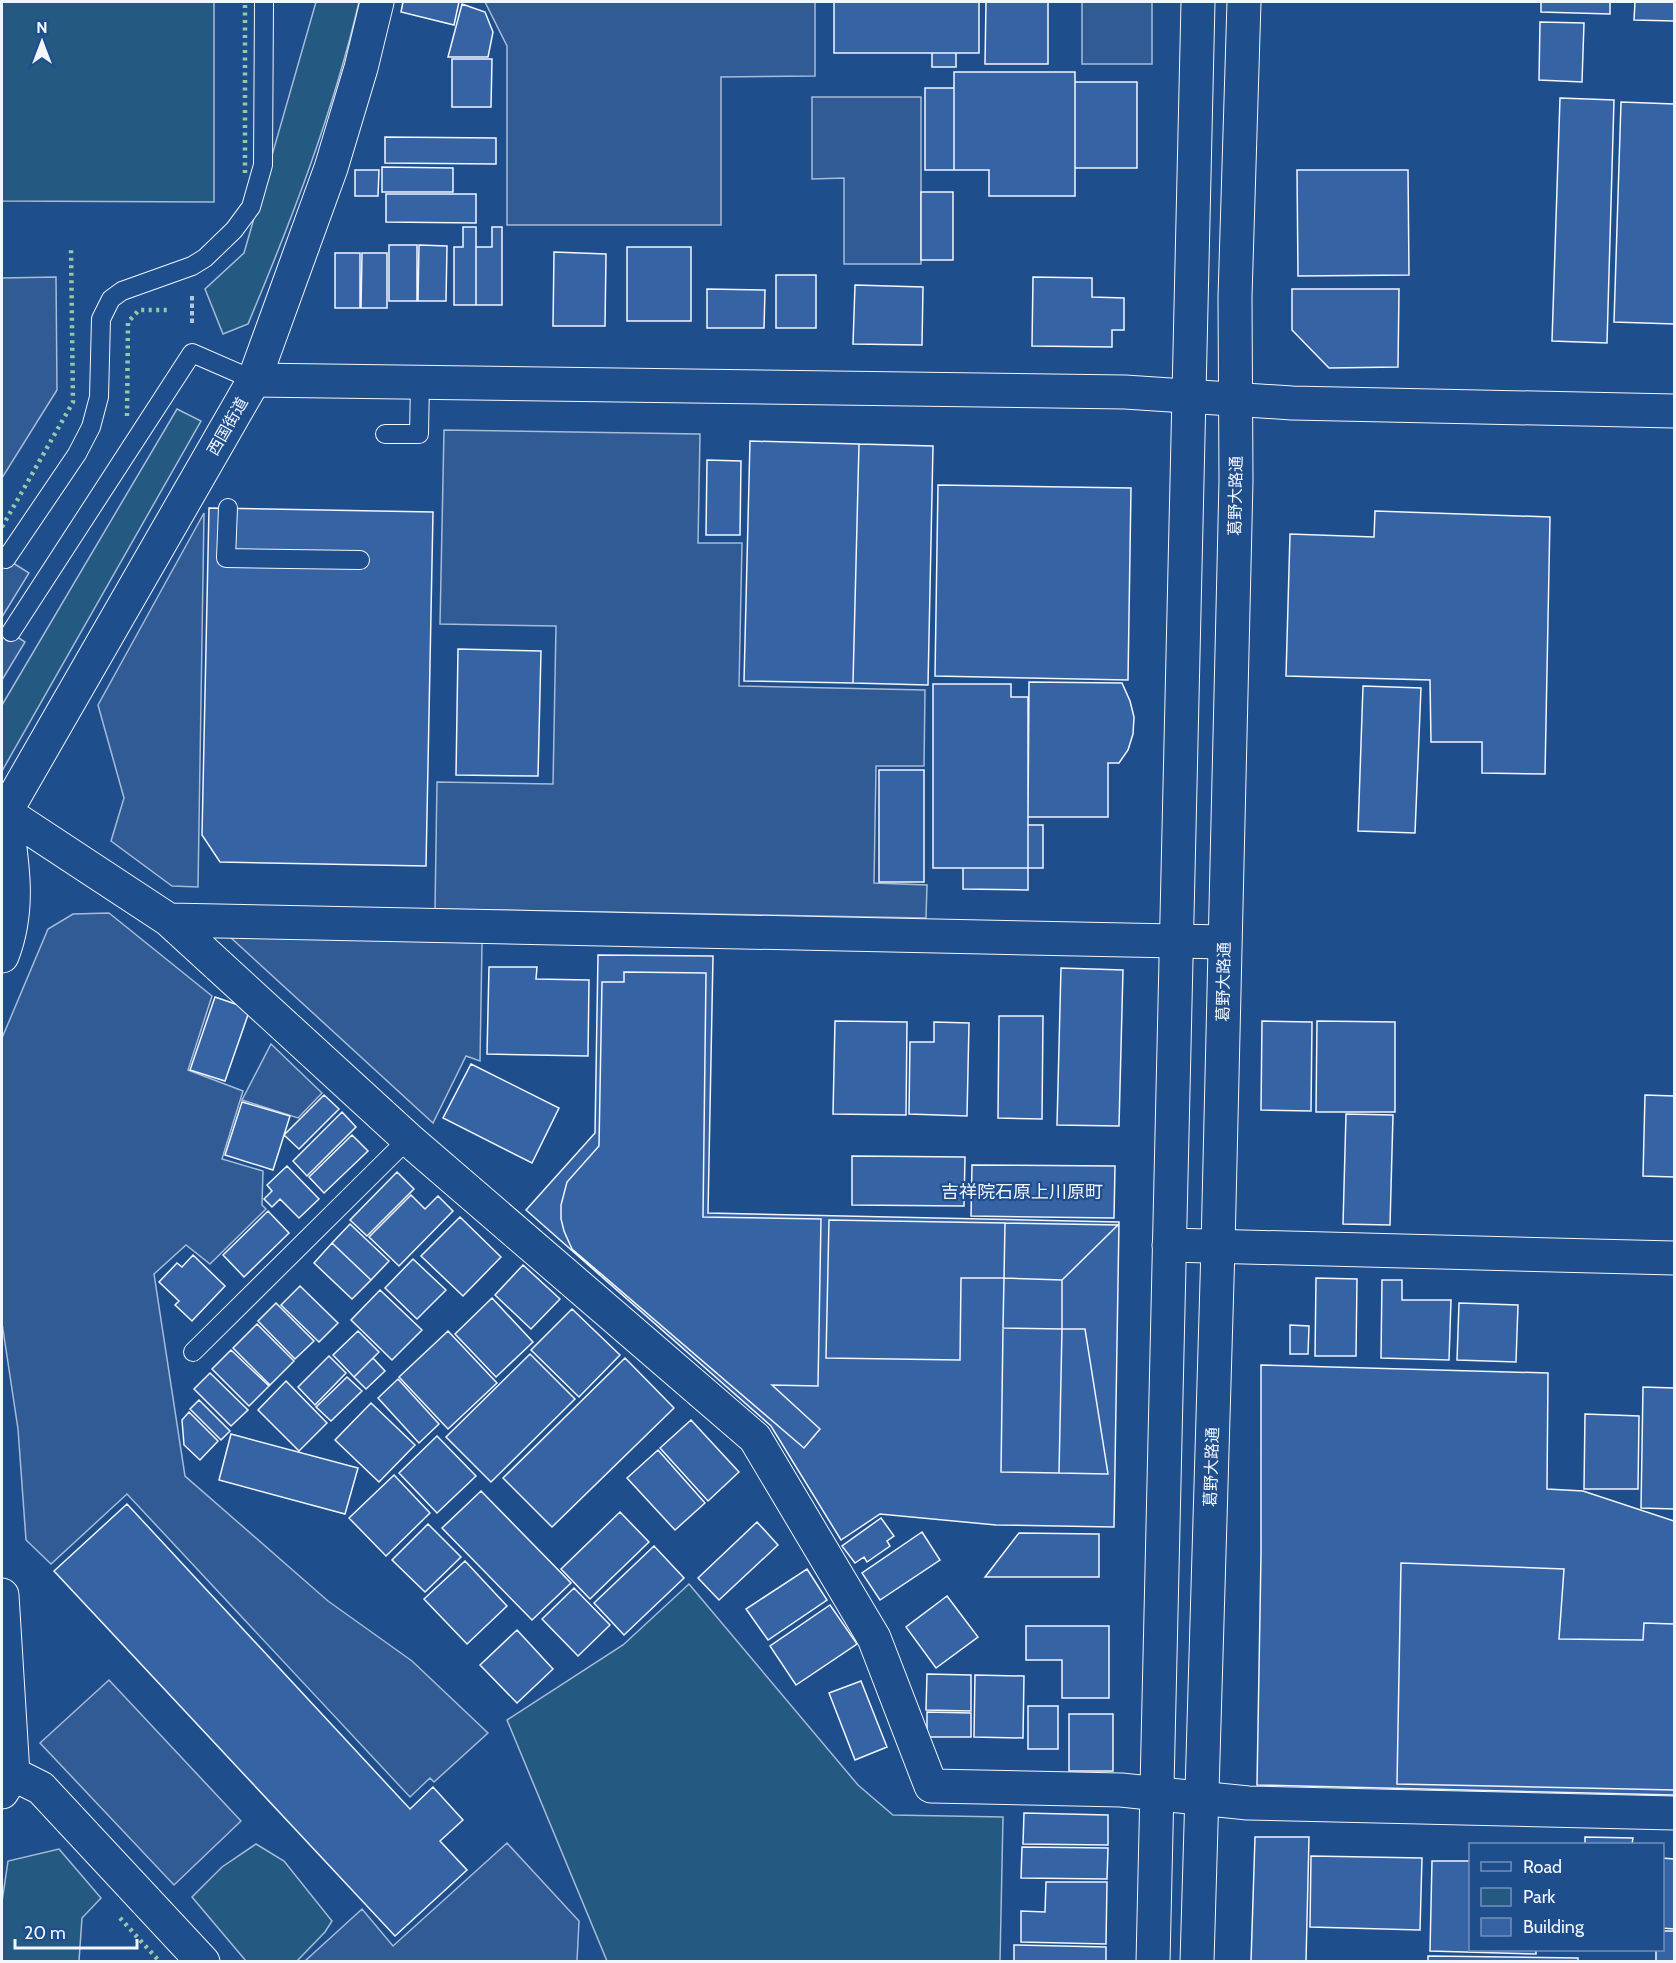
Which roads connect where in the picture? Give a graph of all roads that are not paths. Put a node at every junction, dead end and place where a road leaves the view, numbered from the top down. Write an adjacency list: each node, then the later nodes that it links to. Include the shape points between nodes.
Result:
1 (264, 2): 12 (lane, via 262,165 251,207 205,258 111,299 101,319 99,396 91,427)
2 (377, 2): 5 (main road, 西国街道, via 331,168)
3 (1198, 2): 7 (main road)
4 (1244, 2): 8 (main road, 葛野大路通, via 1235,297)
5 (254, 380): 6 (main road); 14 (lane, via 192,353); 15 (main road, 西国街道)
6 (420, 382): 7 (main road); 10 (lane, via 419,434)
7 (1189, 396): 8 (main road); 17 (main road)
8 (1236, 400): 9 (main road); 18 (main road, 葛野大路通)
9 (1674, 411)
10 (385, 434)
11 (228, 508): 13 (lane, via 226,558)
12 (6, 559)
13 (360, 560)
14 (11, 632)
15 (3, 815): 16 (main road); 19 (main road, via 15,895)
16 (169, 920): 17 (main road); 20 (main road)
17 (1176, 940): 18 (main road); 21 (main road)
18 (1224, 942): 22 (main road, 葛野大路通)
19 (2, 956)
20 (408, 1139): 24 (lane); 27 (main road, via 755,1438 874,1638 931,1786)
21 (1169, 1245): 22 (main road); 27 (main road)
22 (1218, 1247): 23 (main road); 28 (main road, 葛野大路通)
23 (1674, 1258)
24 (193, 1352)
25 (2, 1595): 26 (main road)
26 (7, 1783): 30 (main road, via 41,1788)
27 (1157, 1794): 28 (main road); 31 (main road)
28 (1202, 1799): 29 (main road); 32 (main road, 葛野大路通)
29 (1674, 1813)
30 (203, 1962)
31 (1153, 1962)
32 (1197, 1962)

